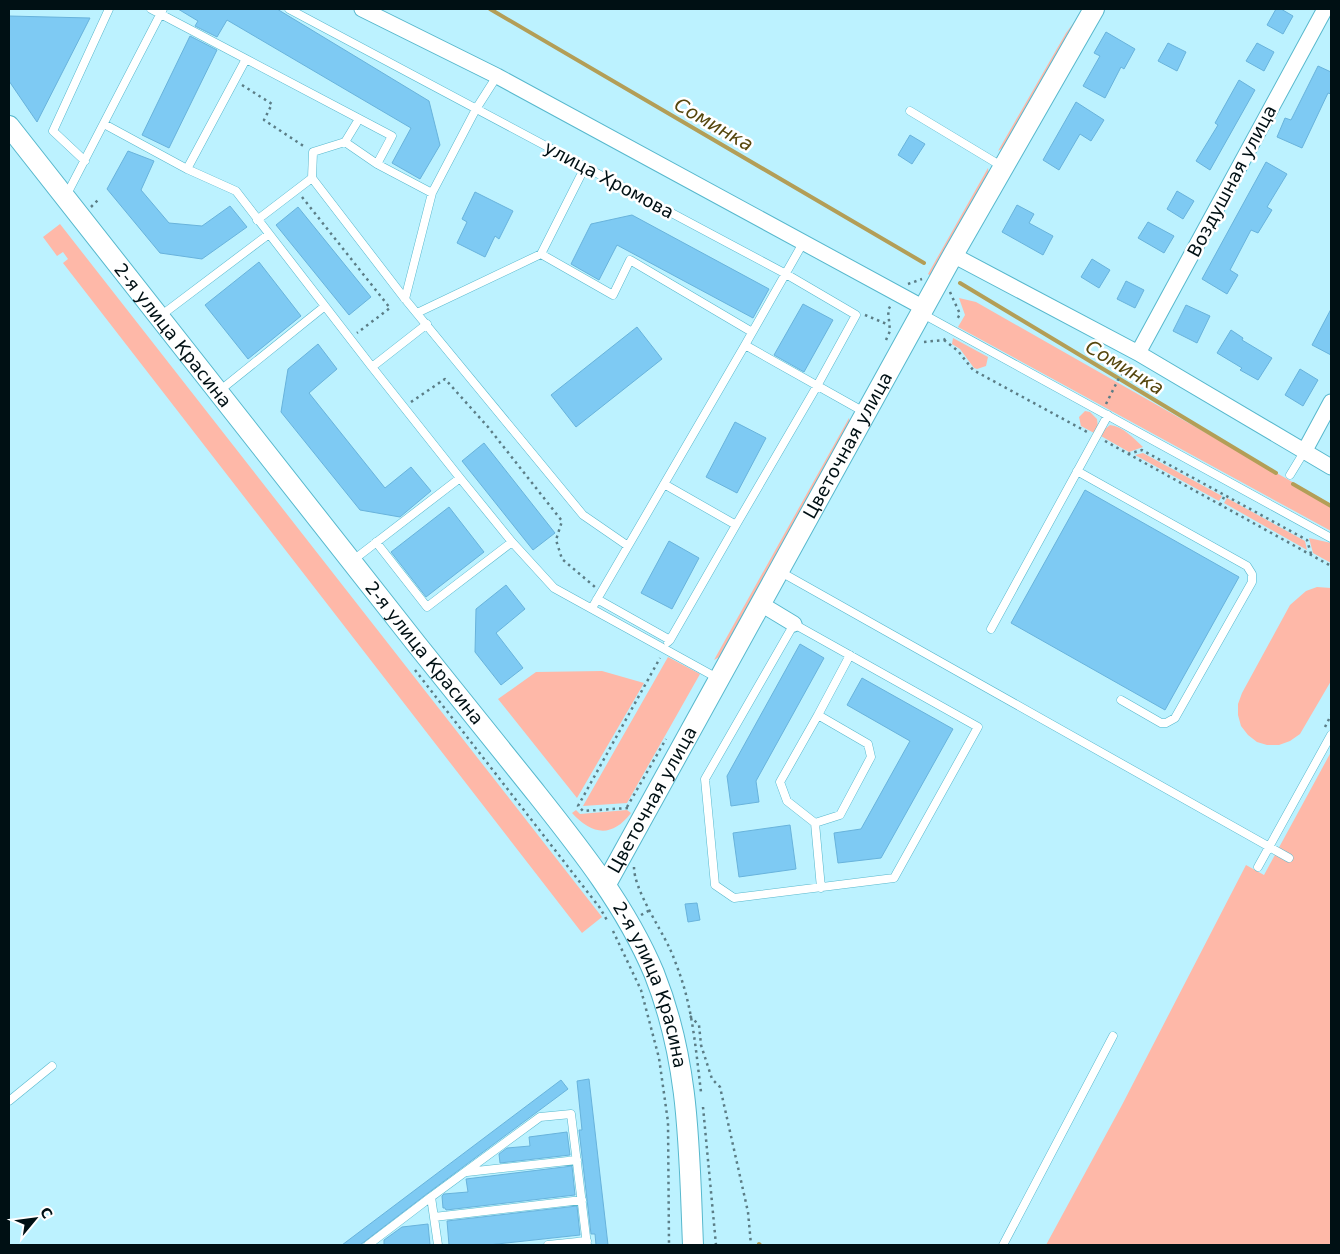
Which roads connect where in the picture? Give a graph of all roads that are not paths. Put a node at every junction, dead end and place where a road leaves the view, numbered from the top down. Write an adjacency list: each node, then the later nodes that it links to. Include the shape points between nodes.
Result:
1 (109, 9): 16 (lane, via 54,131)
2 (151, 9): 7 (lane)
3 (289, 9): 10 (lane, улица Хромова)
4 (362, 9): 9 (street, улица Хромова)
5 (1094, 9): 19 (main road, Цветочная улица)
6 (1325, 9): 38 (street, Воздушная улица)
7 (161, 12): 8 (lane); 13 (lane)
8 (246, 59): 12 (lane); 20 (lane)
9 (497, 76): 10 (lane); 26 (street, улица Хромова)
10 (476, 110): 18 (lane, улица Хромова); 22 (lane)
11 (910, 111): 19 (lane)
12 (359, 119): 15 (lane); 17 (lane, via 392,136)
13 (104, 124): 16 (lane); 20 (lane)
14 (9, 126): 23 (main road, 2-я улица Красина)
15 (345, 142): 17 (lane); 21 (lane, via 313,152)
16 (84, 161): 23 (lane)
17 (377, 164): 22 (lane)
18 (585, 167): 27 (lane); 29 (lane, улица Хромова)
19 (1003, 167): 28 (main road, Цветочная улица)
20 (187, 169): 24 (lane, via 236,191)
21 (312, 178): 24 (lane); 30 (lane)
22 (432, 193): 30 (lane)
23 (65, 198): 34 (main road, 2-я улица Красина)
24 (258, 220): 25 (lane)
25 (269, 234): 31 (lane); 34 (lane)
26 (803, 243): 29 (lane); 32 (street, улица Хромова)
27 (541, 254): 33 (lane); 36 (lane, via 613,295 630,260)
28 (953, 255): 32 (main road, Цветочная улица); 38 (street)
29 (786, 274): 36 (lane); 40 (lane, улица Хромова, via 856,315)
30 (405, 299): 33 (lane)
31 (325, 306): 39 (lane); 41 (lane)
32 (922, 311): 43 (main road, Цветочная улица); 44 (lane)
33 (417, 313): 35 (lane)
34 (159, 317): 41 (main road, 2-я улица Красина)
35 (427, 324): 39 (lane); 55 (lane, via 583,515)
36 (752, 332): 37 (lane)
37 (746, 345): 40 (lane); 50 (lane)
38 (1138, 353): 45 (street)
39 (372, 367): 49 (lane)
40 (816, 386): 43 (lane); 51 (lane)
41 (218, 392): 56 (main road, 2-я улица Красина)
42 (1331, 402): 45 (street)
43 (867, 414): 57 (main road, Цветочная улица)
44 (1105, 414): 47 (lane); 52 (lane)
45 (1304, 452): 46 (street); 48 (lane)
46 (1331, 467)
47 (1077, 471): 62 (lane); 67 (lane, via 1247,566 1252,574 1252,582 1175,718 1161,723)
48 (1290, 475)
49 (460, 478): 53 (lane); 54 (lane)
50 (664, 484): 51 (lane); 55 (lane)
51 (736, 525): 63 (lane)
52 (1331, 538)
53 (376, 542): 54 (lane, via 427,607); 56 (lane)
54 (512, 542): 60 (lane, via 554,588)
55 (628, 546): 58 (lane)
56 (351, 562): 74 (main road, 2-я улица Красина)
57 (779, 571): 59 (main road, Цветочная улица); 71 (lane)
58 (599, 596): 60 (lane); 63 (lane)
59 (761, 604): 61 (street); 66 (main road, Цветочная улица)
60 (592, 608): 64 (lane)
61 (794, 624): 65 (lane); 75 (lane, via 705,779 708,818 716,885 734,898)
62 (991, 629)
63 (670, 640): 64 (lane)
64 (665, 648): 66 (lane)
65 (850, 656): 68 (lane); 75 (lane, via 978,727 894,878)
66 (719, 679): 74 (main road, Цветочная улица)
67 (1121, 700)
68 (818, 715): 70 (lane, via 780,782 787,801); 70 (lane, via 868,744 871,758 840,815)
69 (1331, 735): 71 (lane)
70 (815, 823): 75 (lane)
71 (1270, 847): 72 (lane); 73 (lane)
72 (1289, 858)
73 (1258, 867)
74 (606, 884): 88 (main road, 2-я улица Красина, via 646,956 674,1038 688,1124)
75 (821, 888)
76 (1113, 1036): 89 (lane)
77 (52, 1066): 78 (lane)
78 (9, 1101)
79 (577, 1160): 80 (lane); 80 (lane, via 571,1114 540,1117); 82 (lane)
80 (466, 1172): 81 (lane)
81 (431, 1197): 83 (lane); 85 (lane)
82 (582, 1200): 83 (lane); 84 (lane)
83 (434, 1217): 86 (lane)
84 (587, 1243): 87 (lane)
85 (368, 1245)
86 (438, 1245)
87 (548, 1245)
88 (693, 1245)
89 (1003, 1245)

